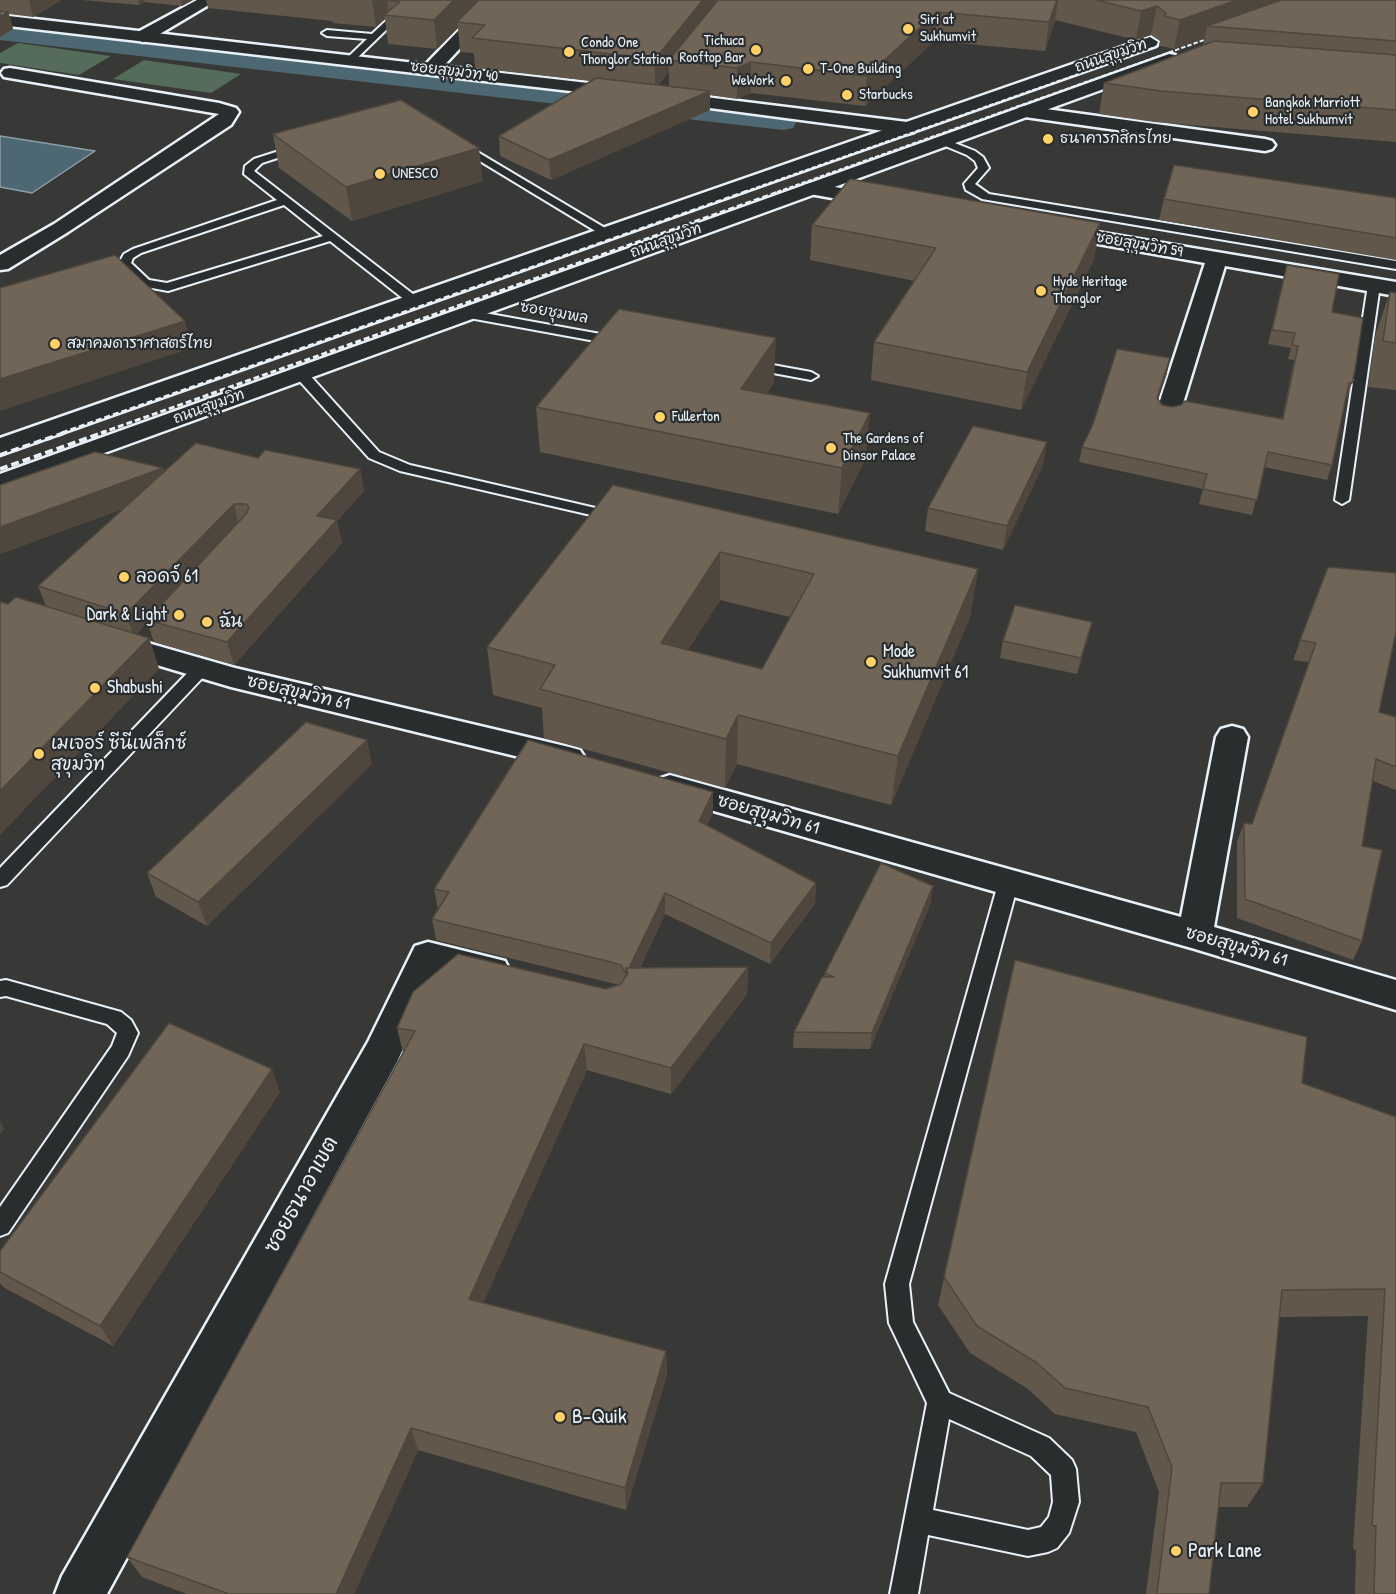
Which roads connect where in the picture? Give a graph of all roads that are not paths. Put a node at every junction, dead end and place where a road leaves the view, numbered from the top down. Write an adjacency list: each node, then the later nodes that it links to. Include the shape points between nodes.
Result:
1 (209, 0): 6 (street)
2 (413, 0): 8 (lane)
3 (497, 0): 11 (street)
4 (0, 20): 6 (street, ซอยสุขุมวิท 40)
5 (327, 33): 8 (lane)
6 (142, 36): 10 (street, ซอยสุขุมวิท 40)
7 (1165, 37): 14 (street, ถนนสุขุมวิท)
8 (372, 38): 10 (lane)
9 (1180, 57): 13 (street, ถนนสุขุมวิท)
10 (350, 60): 11 (street, ซอยสุขุมวิท 40)
11 (431, 69): 14 (street, ซอยสุขุมวิท 40, via 661,91)
12 (10, 73): 26 (street, via 230,112 224,121)
13 (1024, 112): 16 (street, ถนนสุขุมวิท); 18 (street)
14 (908, 128): 16 (street); 23 (street, ถนนสุขุมวิท)
15 (451, 139): 23 (lane)
16 (942, 141): 19 (street, ถนนสุขุมวิท); 27 (lane, via 979,159 984,168 969,184 986,197)
17 (312, 143): 20 (lane, via 250,166 248,172)
18 (1265, 145)
19 (811, 189): 21 (street); 31 (street, ถนนสุขุมวิท)
20 (285, 201): 24 (lane); 24 (lane, via 137,251 125,263 145,283 168,287)
21 (907, 205)
22 (1033, 227): 25 (street, ซอยสุขุมวิท 59)
23 (606, 233): 30 (street, ถนนสุขุมวิท)
24 (331, 237): 30 (lane)
25 (1217, 258): 28 (street, ซอยสุขุมวิท 59); 36 (street)
26 (0, 264)
27 (1396, 265)
28 (1374, 285): 29 (street, ซอยสุขุมวิท 59); 39 (lane)
29 (1396, 289)
30 (414, 301): 37 (street, ถนนสุขุมวิท)
31 (468, 314): 32 (lane, ซอยชุมพล); 34 (street, ถนนสุขุมวิท)
32 (627, 343)
33 (742, 363): 35 (lane)
34 (301, 374): 38 (street, ถนนสุขุมวิท); 40 (lane, via 374,455 405,468)
35 (811, 376)
36 (1168, 413)
37 (0, 447)
38 (0, 483)
39 (1342, 500)
40 (604, 514)
41 (117, 642): 42 (street, ซอยสุขุมวิท 61)
42 (201, 669): 44 (street, ซอยสุขุมวิท 61); 46 (lane)
43 (1232, 737): 48 (street)
44 (602, 767)
45 (636, 777): 47 (street, ซอยสุขุมวิท 61)
46 (0, 880)
47 (1008, 884): 48 (street, ซอยสุขุมวิท 61); 53 (lane, via 897,1284 901,1323)
48 (1195, 935): 51 (street, ซอยสุขุมวิท 61)
49 (529, 980): 55 (street, ซอยธนาอาเขต, via 428,956 382,1051)
50 (0, 988): 52 (lane, via 114,1018 128,1033 121,1050)
51 (1396, 995)
52 (0, 1226)
53 (940, 1402): 54 (lane); 54 (lane, via 1040,1447 1063,1469 1066,1502 1060,1524 1048,1539 1028,1543)
54 (918, 1520): 56 (lane)
55 (80, 1594)
56 (904, 1594)

